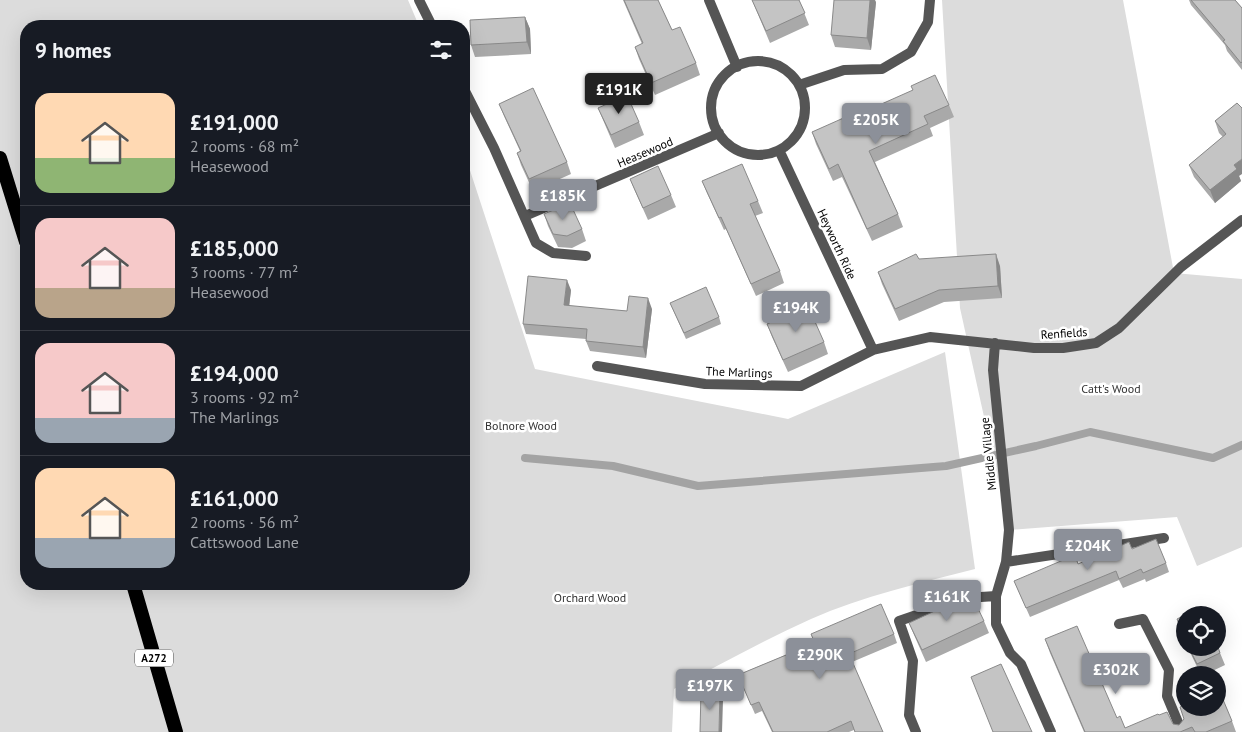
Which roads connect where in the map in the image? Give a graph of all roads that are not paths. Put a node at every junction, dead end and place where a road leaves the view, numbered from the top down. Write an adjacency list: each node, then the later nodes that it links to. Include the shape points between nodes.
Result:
1 (419, 0): 4 (street)
2 (709, 0): 5 (street)
3 (930, 0): 6 (street, via 928,22 911,52 882,69 844,70)
4 (429, 20)
5 (737, 67): 6 (street, via 750,62 772,64 790,74); 8 (street, via 724,76 711,104 712,119)
6 (799, 85): 9 (street, via 805,115 800,129)
7 (470, 101): 11 (street)
8 (719, 133): 9 (street, via 739,151 766,154); 11 (street, Heasewood)
9 (779, 150): 16 (street, Heyworth Ride)
10 (0, 158): 13 (highway)
11 (525, 216): 14 (street, via 536,243 554,253)
12 (1242, 220): 15 (street, Renfields, via 1181,267 1118,328 1096,343 1063,348)
13 (20, 223)
14 (586, 256)
15 (994, 343): 16 (street, Renfields, via 930,337); 19 (street, Middle Village, via 993,370 1009,530)
16 (874, 350): 17 (street, The Marlings, via 801,386 705,384)
17 (597, 366)
18 (1164, 538): 19 (street)
19 (1006, 562): 21 (street, Middle Village)
20 (135, 590): 23 (highway, A272)
21 (996, 596): 24 (street, via 966,598 899,621 913,661 909,715); 25 (street, Middle Village, via 996,624 1010,654 1021,664)
22 (1118, 624): 26 (street, via 1143,620 1169,670 1167,696)
23 (176, 732)
24 (916, 732)
25 (1051, 732)
26 (1182, 732)

